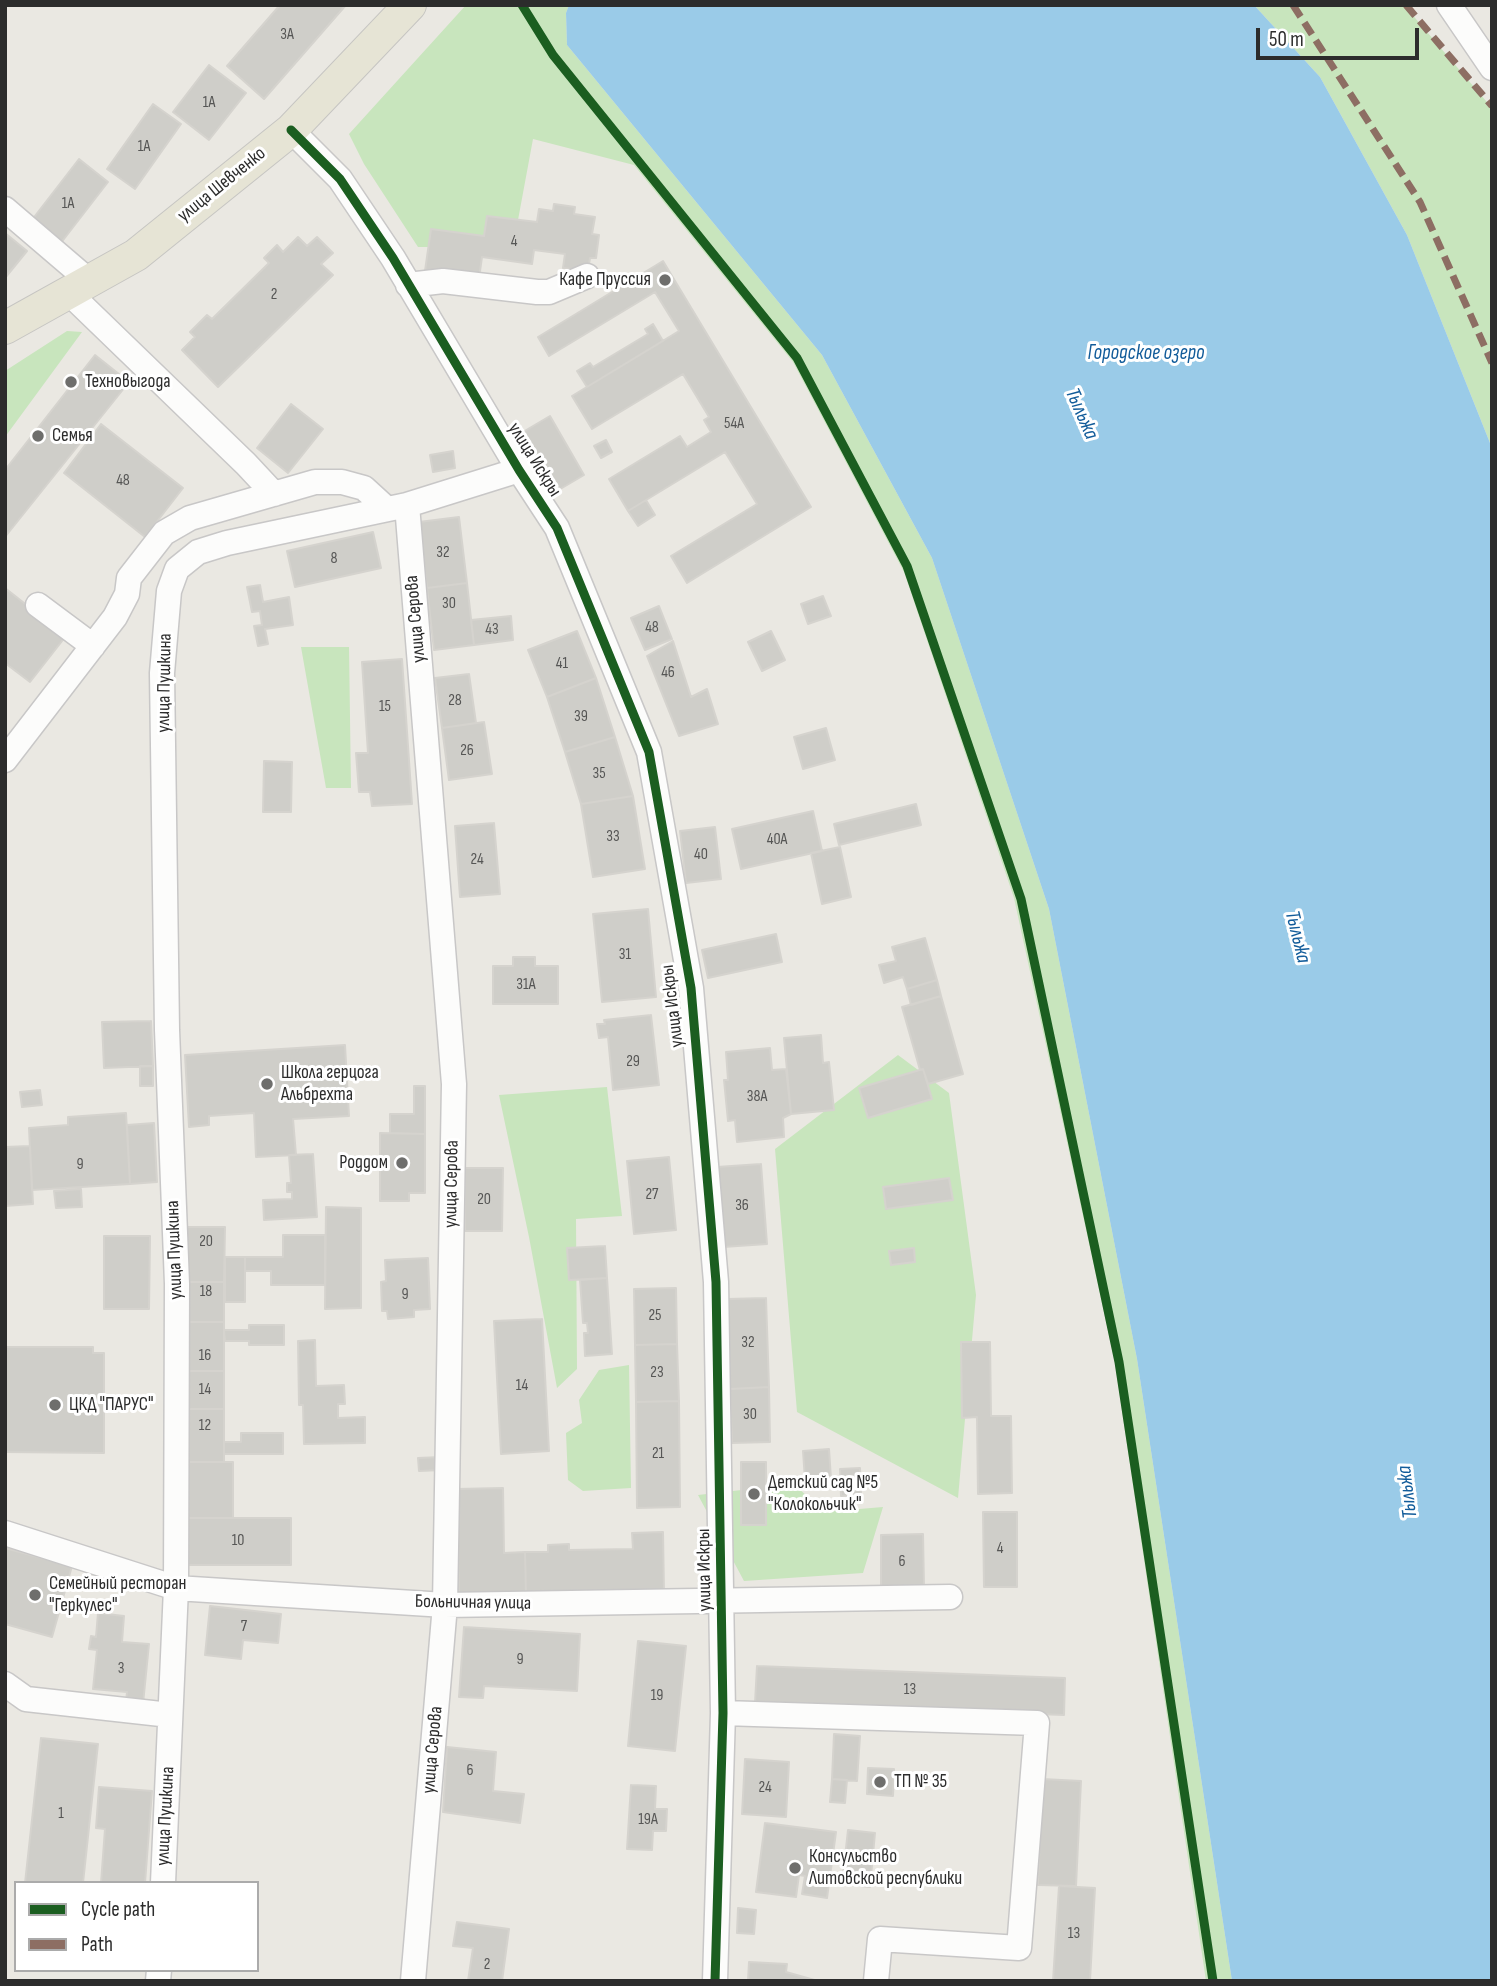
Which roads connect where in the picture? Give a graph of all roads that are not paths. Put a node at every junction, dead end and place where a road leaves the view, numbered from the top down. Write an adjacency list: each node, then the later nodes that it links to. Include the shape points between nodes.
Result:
1 (410, 5): 4 (main road, улица Шевченко)
2 (1449, 5): 3 (street)
3 (1492, 68)
4 (290, 130): 7 (street, улица Искры, via 340,179); 8 (main road, улица Шевченко, via 136,255)
5 (5, 209): 8 (street)
6 (587, 276): 7 (street, via 549,292 443,281)
7 (408, 285): 10 (street, улица Искры)
8 (78, 286): 9 (main road, улица Шевченко); 11 (street)
9 (5, 328)
10 (519, 470): 12 (street); 19 (street, улица Искры, via 557,528 649,752 691,988 715,1269)
11 (274, 494): 12 (street, via 315,482 342,482 364,488); 14 (street, via 190,518 164,533 129,578 127,594 115,617)
12 (397, 507): 17 (street, улица Пушкина, via 198,552 177,569 169,592 162,673 167,1030 177,1284); 20 (street, улица Серова, via 454,1084)
13 (38, 605): 14 (street)
14 (93, 646): 15 (street)
15 (5, 760)
16 (5, 1533): 17 (street, Больничная улица)
17 (176, 1588): 20 (street, Больничная улица); 23 (street, улица Пушкина)
18 (950, 1597): 19 (street, Больничная улица)
19 (723, 1602): 20 (street, Больничная улица); 22 (street, улица Искры)
20 (445, 1605): 25 (street, улица Серова)
21 (5, 1684): 23 (street, via 26,1699)
22 (723, 1713): 26 (street, улица Искры); 27 (street, via 1037,1723 1019,1948 880,1939)
23 (170, 1715): 24 (street, улица Пушкина)
24 (163, 1881)
25 (413, 1981)
26 (715, 1981)
27 (876, 1981)

